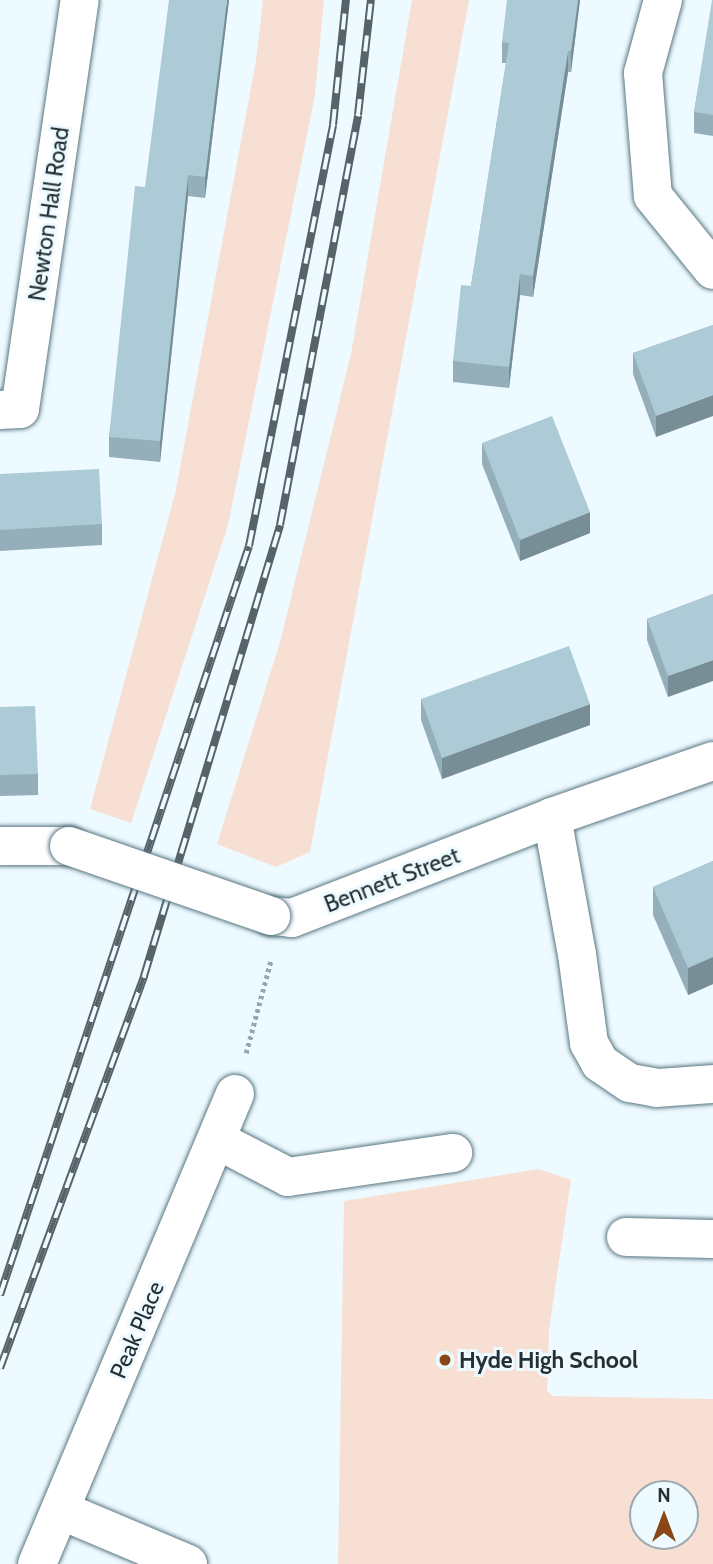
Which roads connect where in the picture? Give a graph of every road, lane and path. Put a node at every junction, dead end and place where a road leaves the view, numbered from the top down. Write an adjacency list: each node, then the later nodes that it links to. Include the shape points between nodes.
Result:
1 (80, 0): 4 (street, Newton Hall Road, via 20,409)
2 (663, 0): 3 (street, via 643,73 653,196)
3 (713, 270)
4 (0, 410)
5 (713, 761): 6 (street, Bennett Street)
6 (552, 817): 8 (street, Bennett Street, via 292,918); 9 (street, via 589,1043 600,1063 630,1083 657,1088)
7 (0, 846): 8 (street, bridge, via 69,846)
8 (276, 917): 10 (path)
9 (713, 1084)
10 (235, 1094): 11 (street, Peak Place)
11 (217, 1140): 12 (street, via 288,1177); 15 (street, Peak Place)
12 (453, 1153)
13 (626, 1237): 14 (street)
14 (713, 1239)
15 (60, 1510): 16 (street, Peak Place); 17 (street)
16 (37, 1564)
17 (188, 1564)

